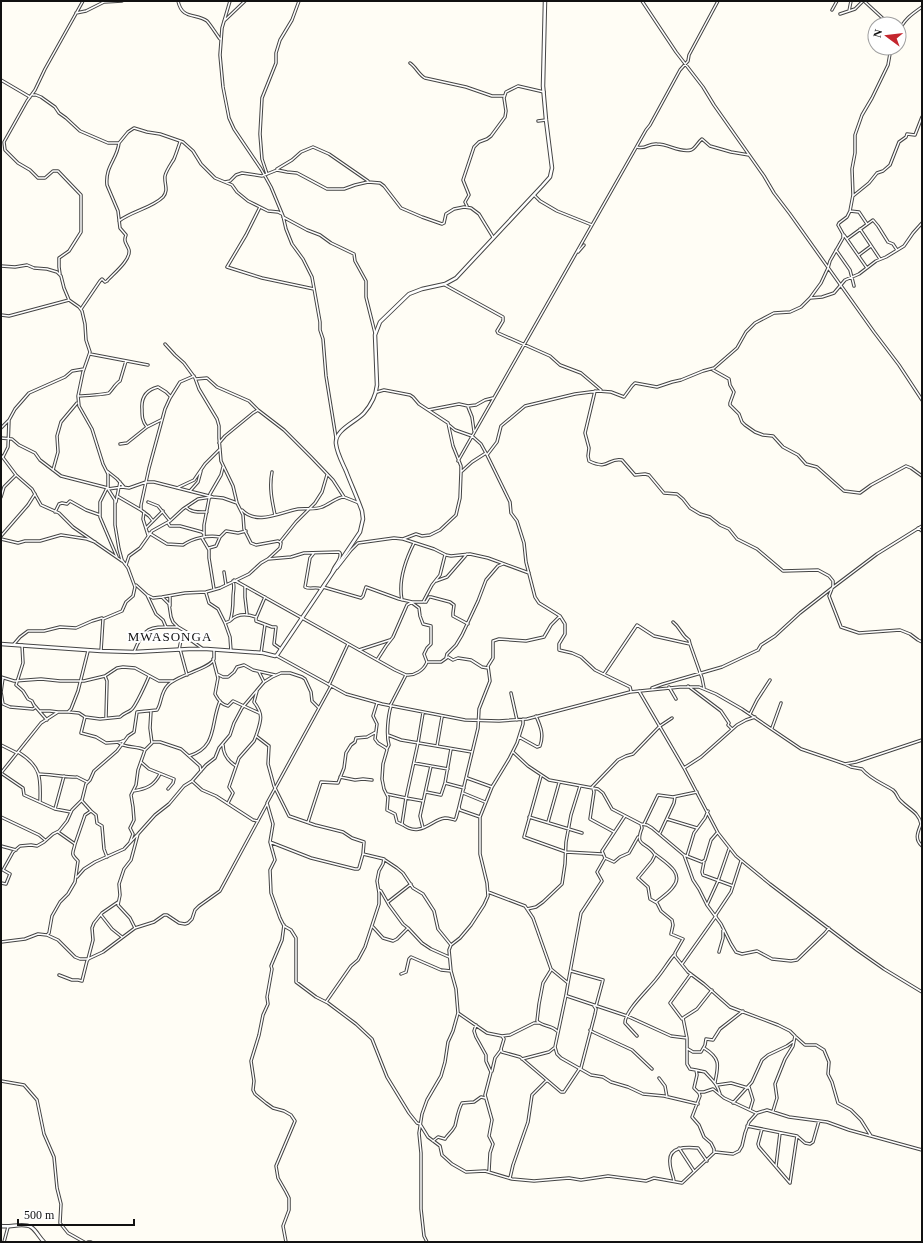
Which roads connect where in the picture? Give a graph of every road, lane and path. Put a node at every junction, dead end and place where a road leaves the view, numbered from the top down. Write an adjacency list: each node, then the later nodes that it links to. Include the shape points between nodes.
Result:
1 (83, 1): 16 (street)
2 (122, 1): 16 (street, via 104,2)
3 (178, 1): 21 (street, via 187,14 206,21)
4 (230, 1): 20 (street)
5 (245, 1): 20 (street)
6 (299, 1): 40 (street, via 292,20 280,40 273,71 262,98 260,134)
7 (545, 1): 26 (street)
8 (642, 1): 24 (street)
9 (718, 1): 24 (street)
10 (837, 1): 14 (street)
11 (851, 1): 15 (street)
12 (864, 1): 15 (street); 18 (street)
13 (922, 7): 19 (street)
14 (832, 10)
15 (849, 12): 17 (street)
16 (76, 13): 27 (street)
17 (840, 14)
18 (880, 16)
19 (907, 18)
20 (224, 22): 21 (street)
21 (221, 39): 40 (street, via 223,87 230,122)
22 (889, 56): 44 (street, via 887,67 862,115 854,137)
23 (410, 63): 28 (street, via 426,78 492,96)
24 (685, 64): 37 (street); 38 (street)
25 (1, 80): 27 (street)
26 (544, 92): 28 (street, via 518,86 508,90); 30 (street)
27 (30, 96): 34 (street); 35 (street, via 36,95 46,100 80,131 108,143)
28 (504, 96): 46 (street, via 504,118 491,136 475,145 468,164 463,180 469,195 465,203)
29 (922, 117): 44 (street, via 915,135 907,134 906,138 899,142 890,164)
30 (546, 120): 31 (street); 43 (street, via 552,172)
31 (538, 121)
32 (1, 141): 34 (street)
33 (180, 141): 35 (street, via 156,132 134,128); 41 (street, via 193,151 201,164 215,178); 49 (street, via 165,176 167,188 164,196)
34 (4, 143): 36 (street); 67 (street, via 5,150 38,178 45,178 58,171 80,195 82,230 71,248 59,258)
35 (120, 143): 49 (street, via 106,176)
36 (2, 147)
37 (637, 147): 38 (street, via 658,144 684,151 693,149 702,139 710,146); 52 (street)
38 (750, 155): 65 (street)
39 (275, 170): 40 (street); 42 (street, via 297,173 327,189 344,189); 42 (street, via 312,147 329,154)
40 (266, 174): 41 (street, via 260,176 242,173); 48 (street)
41 (225, 182): 45 (street, via 234,186 245,199)
42 (369, 182): 46 (street, via 382,184 402,209 442,224 448,212)
43 (534, 195): 52 (street, via 557,211); 55 (street)
44 (853, 196): 47 (street)
45 (260, 206): 48 (street); 72 (street, via 227,267 262,278)
46 (467, 207): 55 (street, via 478,214)
47 (850, 211): 51 (street, via 859,212); 54 (street, via 838,224)
48 (283, 216): 72 (street, via 292,244 311,274); 77 (street, via 354,254 366,281 366,297)
49 (119, 221): 75 (street, via 120,228 126,235 124,242 129,250 128,257 107,281 100,281)
50 (922, 223): 60 (street, via 904,246)
51 (867, 224): 53 (street); 60 (street, via 874,220 888,242)
52 (592, 225): 61 (street)
53 (860, 229): 56 (street); 58 (street)
54 (843, 234): 56 (street); 59 (street, via 843,240)
55 (494, 238): 69 (street, via 462,273)
56 (847, 239): 62 (street)
57 (584, 245): 61 (street)
58 (872, 246): 62 (street); 63 (street)
59 (836, 250): 65 (street); 68 (street)
60 (897, 250): 63 (street)
61 (576, 253): 79 (street)
62 (858, 256): 66 (street)
63 (880, 259): 66 (street)
64 (1, 266): 67 (street, via 15,267 27,264)
65 (828, 268): 70 (street); 73 (street)
66 (867, 268): 68 (street)
67 (60, 274): 74 (street)
68 (852, 277): 70 (street, via 844,280); 71 (street)
69 (444, 284): 77 (street, via 409,294 380,322); 79 (street, via 503,317 498,332)
70 (840, 286): 73 (street, via 833,294); 92 (street)
71 (854, 286)
72 (314, 289): 106 (street)
73 (810, 298): 84 (street, via 790,312 774,313 755,323 746,332 737,348)
74 (69, 300): 75 (street); 76 (street, via 9,316)
75 (81, 309): 80 (street)
76 (1, 315)
77 (375, 335): 88 (street)
78 (165, 344): 85 (street)
79 (524, 345): 86 (street, via 550,356 560,365 581,373); 91 (street)
80 (90, 354): 81 (street); 83 (street)
81 (126, 361): 82 (street); 89 (street, via 120,381 108,393)
82 (148, 365)
83 (84, 368): 89 (street); 97 (street, via 72,371 65,377 29,393)
84 (712, 370): 86 (street, via 657,387 635,383 624,397); 121 (street, via 729,379 734,392 730,405 739,414 743,423 755,432 773,436 783,447 798,455 806,464 817,467 844,491 860,493 906,466)
85 (195, 378): 90 (street, via 181,382); 96 (street, via 207,378 217,387 249,401); 107 (street, via 199,390 219,423)
86 (601, 390): 87 (street)
87 (595, 391): 110 (street, via 554,398 523,407 502,424 497,442); 185 (street, via 585,433 589,461 601,466 616,459 622,460 635,475 650,475 664,493 677,494 692,509 710,517 729,529 737,539 757,549 780,570 820,570 832,579)
88 (376, 392): 95 (street, via 384,390 410,395); 106 (street, via 363,414)
89 (78, 396): 93 (street)
90 (171, 396): 98 (street); 100 (street, via 158,387 144,396 142,420)
91 (493, 398): 94 (street); 102 (street)
92 (922, 400)
93 (78, 402): 114 (street, via 62,422 57,437 58,454); 116 (street, via 92,429)
94 (468, 406): 95 (street, via 460,404); 102 (street)
95 (428, 410): 99 (street)
96 (259, 411): 107 (street, via 224,436); 120 (street, via 284,430)
97 (9, 419): 101 (street); 105 (street)
98 (161, 420): 100 (street); 123 (street)
99 (449, 424): 103 (street, via 455,430); 112 (street)
100 (147, 427): 108 (street, via 130,442)
101 (1, 428)
102 (474, 431): 103 (street)
103 (472, 436): 110 (street, via 481,444); 112 (street)
104 (1, 438): 105 (street)
105 (8, 439): 111 (street, via 8,447); 114 (street, via 36,453 40,460)
106 (336, 439): 136 (street)
107 (219, 443): 109 (street)
108 (120, 444)
109 (220, 449): 113 (street); 115 (street)
110 (486, 454): 118 (street); 177 (street, via 509,500 511,514 518,524)
111 (2, 456): 119 (street)
112 (458, 461): 118 (street)
113 (223, 466): 131 (street); 135 (street, via 233,486)
114 (53, 470): 125 (street, via 59,476)
115 (202, 470): 127 (street, via 194,481); 128 (street, via 198,482)
116 (107, 471): 122 (street); 125 (street)
117 (272, 472): 147 (street, via 270,482)
118 (461, 472): 162 (street, via 460,498 455,516 433,534 416,534)
119 (16, 475): 129 (street); 132 (street, via 4,487)
120 (327, 475): 133 (street); 139 (street, via 322,494)
121 (922, 476)
122 (120, 482): 124 (street); 126 (street)
123 (146, 482): 124 (street, via 129,488); 127 (street, via 162,483); 141 (street)
124 (124, 487): 126 (street)
125 (108, 488): 126 (street); 137 (street, via 115,498); 146 (street, via 100,502)
126 (119, 488): 130 (street)
127 (177, 488): 128 (street)
128 (190, 491): 131 (street)
129 (35, 494): 143 (street, via 41,505); 157 (street)
130 (117, 496): 137 (street); 141 (street)
131 (210, 496): 135 (street); 138 (street, via 198,499); 145 (street)
132 (1, 497)
133 (344, 497): 136 (street); 139 (street, via 322,507)
134 (148, 502): 142 (street, via 158,506)
135 (237, 502): 140 (street)
136 (360, 504): 175 (street, via 363,516 361,530)
137 (116, 507): 172 (street, via 115,525)
138 (186, 507): 145 (street, via 192,511); 149 (street)
139 (310, 508): 147 (street); 164 (street)
140 (241, 509): 147 (street, via 246,514 255,516); 154 (street)
141 (142, 510): 144 (street)
142 (162, 511): 148 (street); 149 (street)
143 (55, 512): 146 (street, via 59,504 67,504 70,501); 163 (street)
144 (144, 512): 148 (street); 152 (street)
145 (207, 512): 158 (street)
146 (100, 515): 170 (street)
147 (275, 515)
148 (153, 521): 152 (street)
149 (170, 521): 150 (street)
150 (168, 523): 156 (street); 158 (street, via 170,526 202,532)
151 (922, 526): 153 (street)
152 (146, 528): 156 (street)
153 (918, 528): 155 (street); 185 (street)
154 (246, 531): 159 (street, via 226,531); 164 (street, via 254,545)
155 (922, 531)
156 (149, 534): 160 (street, via 171,545 184,545); 174 (street, via 140,548 129,556)
157 (1, 536)
158 (204, 536): 159 (street); 160 (street)
159 (220, 537): 166 (street, via 216,546)
160 (202, 538): 166 (street)
161 (1, 539): 163 (street, via 18,543 40,541 61,535)
162 (403, 539): 165 (street); 175 (street, via 358,543)
163 (96, 542): 170 (street)
164 (280, 542): 171 (street, via 280,548)
165 (414, 543): 169 (street); 192 (street, via 404,569)
166 (208, 549): 186 (street)
167 (314, 553): 171 (street); 178 (street, via 340,553 341,557 333,568); 184 (street, via 310,558 305,587)
168 (467, 554): 169 (street); 173 (street); 180 (street, via 447,577)
169 (445, 555): 180 (street, via 441,573)
170 (117, 557): 172 (street)
171 (268, 559): 179 (street, via 249,574)
172 (123, 562): 174 (street)
173 (503, 564): 177 (street); 204 (street, via 486,580)
174 (126, 565): 181 (street)
175 (336, 569): 178 (street)
176 (224, 572): 182 (street)
177 (529, 573): 197 (street, via 536,599)
178 (332, 575): 184 (street)
179 (234, 581): 182 (street); 183 (street); 201 (street)
180 (436, 581): 194 (street)
181 (135, 585): 188 (street); 200 (street, via 134,594 122,611)
182 (226, 585): 186 (street)
183 (245, 586): 190 (street); 196 (street)
184 (322, 588): 192 (street, via 361,598 366,587); 199 (street)
185 (832, 588): 210 (street, via 829,596 841,628 859,633 900,630); 235 (street, via 775,636 761,644 758,650)
186 (214, 590): 187 (street)
187 (206, 592): 189 (street); 203 (street, via 210,603 219,610)
188 (147, 595): 191 (street); 206 (street)
189 (170, 596): 191 (street); 195 (street)
190 (265, 597): 198 (street); 199 (street)
191 (162, 598): 195 (street)
192 (402, 600): 193 (street)
193 (412, 602): 194 (street); 208 (street, via 406,607); 230 (street, via 419,608 422,623 431,627 431,644 424,654)
194 (423, 602): 204 (street, via 431,597 450,602 454,605 453,616)
195 (170, 608): 207 (street, via 172,619)
196 (247, 614): 198 (street); 201 (street, via 235,616)
197 (560, 616): 231 (street, via 544,637 526,641 494,640 493,658); 234 (street, via 566,631 559,644 559,650 581,657 592,668)
198 (256, 617): 205 (street, via 257,622)
199 (302, 617): 213 (street); 217 (street)
200 (104, 618): 212 (street, via 76,628 28,631); 222 (street)
201 (230, 621): 203 (street)
202 (673, 622): 214 (street)
203 (225, 623): 223 (street)
204 (468, 624): 227 (street, via 459,642)
205 (265, 625): 217 (street, via 276,627 274,644); 225 (street)
206 (166, 627): 207 (street); 224 (street, via 147,631 140,638)
207 (178, 628): 209 (street, via 188,633)
208 (392, 639): 221 (street); 229 (street)
209 (192, 641): 216 (street); 219 (street, via 181,640)
210 (922, 642)
211 (1, 644): 212 (street)
212 (14, 644): 215 (street)
213 (348, 644): 221 (street); 247 (street)
214 (690, 644): 234 (street, via 654,636 637,625); 235 (street)
215 (22, 645): 218 (street); 243 (street, via 23,663)
216 (203, 649): 219 (street); 220 (street)
217 (281, 649): 226 (street)
218 (88, 650): 222 (street); 244 (street)
219 (179, 650): 224 (street); 236 (street)
220 (214, 650): 223 (street); 228 (street)
221 (359, 650): 229 (street)
222 (101, 651): 224 (street)
223 (232, 651): 225 (street)
224 (134, 652)
225 (261, 653): 226 (street)
226 (276, 656): 247 (street)
227 (446, 658): 230 (street, via 440,662); 231 (street, via 471,660)
228 (214, 659): 233 (street); 236 (street, via 208,665)
229 (377, 660): 238 (street)
230 (427, 662): 238 (street, via 425,667 415,674)
231 (488, 668): 281 (street, via 490,681 480,705)
232 (259, 672): 233 (street, via 243,665 237,667 228,677); 237 (street); 246 (street)
233 (217, 674): 258 (street, via 215,694)
234 (604, 674): 249 (street)
235 (700, 674): 251 (street); 252 (street)
236 (187, 675): 245 (street)
237 (275, 675): 246 (street); 264 (street, via 290,673 304,678 311,692 312,701)
238 (406, 675): 262 (street)
239 (105, 676): 240 (street, via 123,667 133,668); 244 (street); 274 (street)
240 (150, 676): 245 (street, via 162,682); 274 (street, via 132,710 120,717)
241 (2, 677): 243 (street); 263 (street, via 3,704 10,707)
242 (770, 680): 271 (street)
243 (16, 681): 244 (street); 263 (street, via 16,685)
244 (80, 681): 268 (street, via 76,697)
245 (174, 681): 266 (street, via 163,693 157,710)
246 (264, 682): 254 (street)
247 (330, 686): 259 (street, via 346,694); 264 (street)
248 (688, 686): 250 (street); 252 (street); 284 (street, via 723,713)
249 (630, 687): 253 (street); 255 (street)
250 (669, 687): 253 (street); 257 (street)
251 (652, 688)
252 (704, 688): 271 (street)
253 (637, 691): 255 (street); 282 (street)
254 (257, 692): 261 (street); 270 (street, via 254,702 260,709)
255 (630, 692): 272 (street)
256 (511, 693): 280 (street)
257 (676, 699)
258 (220, 701): 261 (street, via 227,706 232,701); 304 (street, via 207,744 202,750)
259 (377, 703): 262 (street); 285 (street, via 373,716 377,723)
260 (781, 703): 283 (street)
261 (244, 706): 270 (street); 294 (street)
262 (391, 706): 269 (street); 286 (street)
263 (36, 707): 265 (street)
264 (319, 708): 330 (street)
265 (40, 711): 267 (street); 279 (street)
266 (151, 711): 289 (street, via 138,712 134,730); 292 (street)
267 (58, 712): 268 (street); 279 (street)
268 (68, 712): 273 (street, via 79,713)
269 (423, 713): 275 (street); 293 (street)
270 (260, 714): 287 (street, via 261,720)
271 (750, 714): 276 (street)
272 (536, 716): 278 (street); 288 (street, via 542,730 540,746 537,747)
273 (85, 717): 274 (street); 291 (street, via 81,733 106,743)
274 (106, 717)
275 (442, 717): 281 (street); 297 (street)
276 (755, 717): 283 (street); 284 (street, via 744,720)
277 (672, 718): 282 (street)
278 (523, 719): 280 (street); 288 (street)
279 (47, 720): 301 (street, via 38,726)
280 (517, 720): 281 (street)
281 (478, 721): 302 (street)
282 (660, 726): 310 (street); 328 (street, via 635,752 618,760)
283 (772, 728): 307 (street, via 795,746)
284 (732, 729): 310 (street, via 701,757)
285 (376, 732): 298 (street, via 376,741); 318 (street, via 367,737 356,738 346,753)
286 (388, 735): 293 (street); 298 (street, via 390,745)
287 (256, 736): 308 (street, via 240,756); 330 (street, via 269,746 268,764)
288 (519, 737): 303 (street)
289 (126, 739): 291 (street); 296 (street)
290 (922, 740): 307 (street)
291 (118, 742): 296 (street)
292 (152, 742): 300 (street); 304 (street, via 172,746)
293 (418, 742): 297 (street); 306 (street)
294 (224, 743): 308 (street, via 226,756); 312 (street, via 215,758)
295 (1, 745): 301 (street)
296 (122, 745): 300 (street); 322 (street, via 94,771)
297 (437, 746): 299 (street)
298 (386, 749): 335 (street, via 382,779)
299 (451, 749): 302 (street); 311 (street)
300 (145, 750): 305 (street)
301 (17, 752): 313 (street); 315 (street, via 29,760)
302 (472, 752): 319 (street)
303 (513, 752): 317 (street); 326 (street)
304 (189, 756): 312 (street, via 200,766)
305 (141, 762): 314 (street, via 149,770); 331 (street)
306 (414, 763): 309 (street); 337 (street)
307 (845, 764): 377 (street, via 851,768 862,769 869,777 894,791 901,801 918,815 921,824 917,838)
308 (236, 766): 342 (street, via 229,787 233,793)
309 (431, 766): 311 (street); 332 (street)
310 (684, 768): 333 (street)
311 (448, 769): 323 (street)
312 (201, 771): 321 (street)
313 (1, 773): 341 (street, via 23,788 24,795)
314 (160, 773): 329 (street, via 174,778); 331 (street, via 151,786)
315 (39, 774): 316 (street); 341 (street)
316 (64, 776): 322 (street, via 77,777); 345 (street)
317 (541, 776): 324 (street); 353 (street)
318 (340, 777): 320 (street); 357 (street, via 337,784 322,781 320,783)
319 (467, 778): 326 (street); 327 (street)
320 (372, 780)
321 (192, 781): 342 (street); 369 (street, via 184,786)
322 (87, 782): 338 (street)
323 (445, 783): 327 (street); 332 (street, via 441,795)
324 (559, 783): 325 (street); 358 (street)
325 (580, 785): 328 (street); 363 (street)
326 (492, 787): 340 (street)
327 (464, 788): 334 (street)
328 (592, 788): 349 (street, via 603,793 612,809); 366 (street, via 594,792 590,819)
329 (168, 789)
330 (275, 789): 343 (street); 357 (street, via 290,816)
331 (133, 792): 373 (street, via 131,795 134,820 130,828 133,834)
332 (426, 792): 339 (street)
333 (697, 792): 336 (street); 347 (street)
334 (463, 793): 340 (street); 344 (street)
335 (387, 794): 337 (street); 361 (street, via 387,811 395,814 396,822)
336 (675, 797): 355 (street); 360 (street, via 658,795)
337 (406, 798): 339 (street); 361 (street)
338 (82, 800): 346 (street); 348 (street)
339 (423, 801): 362 (street, via 420,819)
340 (485, 802): 352 (street)
341 (40, 803): 345 (street)
342 (228, 803): 356 (street, via 253,820)
343 (267, 803): 356 (street); 374 (street, via 273,824)
344 (459, 807): 352 (street, via 460,810); 362 (street, via 456,819 444,818)
345 (55, 809): 348 (street)
346 (91, 810): 375 (street, via 85,816); 385 (street, via 96,815 97,823 102,826)
347 (708, 811): 350 (street); 354 (street)
348 (71, 812): 365 (street)
349 (625, 816): 359 (street); 366 (street)
350 (710, 816): 354 (street); 368 (street)
351 (1, 817): 372 (street)
352 (480, 817): 398 (street, via 480,854)
353 (529, 817): 358 (street); 380 (street, via 525,838)
354 (705, 818): 364 (street)
355 (667, 819): 364 (street); 370 (street)
356 (258, 820): 408 (street, via 220,891 195,910 191,920 182,924 166,915)
357 (308, 822): 381 (street, via 343,832 364,842)
358 (548, 822): 363 (street)
359 (641, 824): 360 (street); 371 (street)
360 (644, 824): 370 (street)
361 (403, 825): 362 (street, via 416,829)
362 (423, 828)
363 (568, 828): 367 (street); 380 (street)
364 (698, 828): 386 (street, via 693,834)
365 (58, 832): 372 (street); 375 (street)
366 (614, 832): 382 (street)
367 (582, 833)
368 (718, 833): 378 (street); 390 (street, via 712,840)
369 (138, 834): 373 (street); 399 (street, via 119,884)
370 (660, 834): 384 (street)
371 (638, 837): 383 (street, via 640,842); 387 (street, via 629,853 614,862)
372 (46, 841): 379 (street, via 37,846 21,846)
373 (130, 842): 385 (street, via 124,850)
374 (270, 842): 381 (street, via 311,858 355,869 359,868); 406 (street, via 275,860 270,870 271,893)
375 (75, 844): 392 (street, via 72,852 78,861)
376 (1, 846): 379 (street)
377 (922, 846)
378 (729, 848): 389 (street); 393 (street)
379 (16, 850): 391 (street)
380 (566, 852): 382 (street); 403 (street, via 564,876 560,886 538,906)
381 (363, 854): 388 (street)
382 (602, 854): 387 (street)
383 (655, 854): 401 (street, via 638,878 648,887 650,899); 401 (street, via 675,870 677,878 673,888)
384 (684, 855): 386 (street); 402 (street, via 693,880)
385 (107, 857): 392 (street, via 85,868)
386 (687, 857): 390 (street)
387 (605, 858): 423 (street, via 597,872 602,881 581,913)
388 (384, 859): 395 (street, via 397,868); 397 (street, via 378,878)
389 (742, 861): 396 (street); 411 (street)
390 (704, 862): 393 (street, via 702,874)
391 (2, 870): 394 (street, via 11,875 6,884)
392 (77, 877): 412 (street, via 52,916)
393 (718, 881): 396 (street); 402 (street)
394 (1, 883)
395 (411, 884): 400 (street); 415 (street, via 423,894 435,913 438,929)
396 (733, 886): 405 (street)
397 (379, 890): 400 (street); 407 (street, via 379,904)
398 (488, 892): 403 (street); 415 (street, via 484,905 471,925)
399 (118, 902): 404 (street); 408 (street)
400 (388, 902): 409 (street)
401 (656, 902): 417 (street, via 672,920 671,934 683,939)
402 (707, 904): 405 (street)
403 (527, 909): 421 (street, via 533,918)
404 (100, 915): 413 (street); 419 (street, via 93,926)
405 (716, 916): 410 (street); 420 (street)
406 (284, 925): 431 (street, via 296,938 296,982); 496 (street, via 282,940 271,966 268,1004 251,1061 255,1094 273,1108 290,1115 295,1121 276,1166 278,1178 288,1198 288,1210 283,1226)
407 (373, 927): 409 (street, via 383,938 393,941); 431 (street, via 360,958 351,966)
408 (135, 928): 413 (street)
409 (408, 928): 418 (street, via 425,946)
410 (723, 928): 411 (street, via 738,953 758,951 769,958 791,961 801,958); 416 (street)
411 (829, 928): 429 (street, via 870,960)
412 (47, 935): 414 (street, via 38,934 26,939); 419 (street, via 58,940 76,957)
413 (122, 937): 419 (street)
414 (1, 942)
415 (451, 945): 418 (street)
416 (719, 952)
417 (675, 954): 420 (street); 437 (street)
418 (449, 957): 422 (street)
419 (89, 959): 426 (street, via 82,981)
420 (682, 964): 425 (street)
421 (551, 969): 427 (street); 439 (street, via 543,982)
422 (451, 971): 424 (street, via 441,970 411,957 406,972); 436 (street)
423 (570, 971): 427 (street); 433 (street, via 603,980)
424 (401, 974)
425 (691, 974): 428 (street); 438 (street, via 670,1003)
426 (59, 975)
427 (568, 983): 430 (street)
428 (712, 990): 435 (street, via 730,1007); 438 (street, via 697,1009)
429 (922, 992)
430 (566, 995): 432 (street); 442 (street)
431 (326, 1002): 475 (street, via 372,1039 387,1077 409,1113)
432 (592, 1005): 433 (street); 434 (street)
433 (597, 1006): 434 (street); 437 (street)
434 (596, 1009): 441 (street)
435 (743, 1011): 445 (street, via 778,1025); 450 (street, via 720,1029 713,1040 707,1038)
436 (458, 1013): 440 (street); 475 (street, via 448,1042 441,1076 427,1100)
437 (627, 1016): 444 (street, via 625,1024); 446 (street, via 671,1036)
438 (682, 1019): 446 (street)
439 (538, 1022): 442 (street); 443 (street)
440 (476, 1024): 443 (street, via 490,1034); 458 (street, via 474,1031 486,1055)
441 (591, 1031): 455 (street); 456 (street, via 632,1050)
442 (558, 1032): 448 (street)
443 (502, 1036): 451 (street, via 504,1041)
444 (637, 1036)
445 (795, 1036): 447 (street); 480 (street, via 805,1044 816,1045 824,1050 829,1062 828,1074 838,1103 852,1110)
446 (687, 1038): 449 (street)
447 (795, 1040): 464 (street, via 762,1060); 472 (street, via 778,1074 775,1084 777,1098)
448 (555, 1047): 452 (street); 453 (street)
449 (687, 1048): 450 (street, via 699,1053); 457 (street, via 688,1067)
450 (704, 1048): 462 (street, via 717,1059)
451 (501, 1050): 454 (street); 458 (street, via 495,1058)
452 (552, 1050): 453 (street); 454 (street)
453 (556, 1052): 455 (street, via 560,1058)
454 (522, 1059): 461 (street)
455 (581, 1068): 461 (street, via 563,1093); 467 (street, via 643,1094)
456 (652, 1069)
457 (696, 1070): 462 (street, via 705,1072); 465 (street, via 694,1088)
458 (491, 1073): 468 (street)
459 (659, 1078): 467 (street)
460 (1, 1080): 495 (street, via 24,1085 37,1100 45,1136 54,1157 61,1204 60,1223 68,1233)
461 (548, 1081): 489 (street, via 532,1094 528,1122)
462 (715, 1082): 463 (street)
463 (717, 1085): 464 (street, via 731,1082); 466 (street)
464 (748, 1087): 469 (street); 471 (street, via 752,1100)
465 (698, 1092): 466 (street, via 712,1089); 470 (street)
466 (720, 1095): 469 (street)
467 (668, 1097): 470 (street)
468 (486, 1098): 481 (street, via 481,1097 474,1102 462,1104 451,1133 445,1139 438,1137); 488 (street, via 492,1120 489,1136 493,1144 490,1153)
469 (733, 1103): 471 (street)
470 (698, 1104): 484 (street, via 692,1117 704,1137 711,1143)
471 (750, 1110): 473 (street)
472 (773, 1111): 473 (street); 474 (street, via 789,1117)
473 (756, 1113): 476 (street)
474 (818, 1121): 479 (street, via 812,1144 805,1143); 480 (street)
475 (420, 1124): 481 (street); 497 (street, via 421,1208)
476 (747, 1126): 477 (street); 484 (street, via 742,1146 738,1151 733,1154)
477 (762, 1128): 478 (street); 486 (street, via 758,1145)
478 (780, 1133): 479 (street); 486 (street)
479 (796, 1136): 486 (street, via 790,1183)
480 (871, 1136): 483 (street)
481 (433, 1141): 488 (street, via 440,1146 442,1155 448,1162 461,1170)
482 (679, 1148): 485 (street, via 698,1148); 487 (street); 490 (street, via 670,1156)
483 (922, 1150)
484 (714, 1153): 485 (street)
485 (707, 1161): 487 (street)
486 (776, 1166)
487 (694, 1171): 490 (street, via 682,1183)
488 (490, 1172): 489 (street)
489 (510, 1178): 490 (street, via 534,1181 569,1178 581,1180 608,1176 636,1181 654,1178)
490 (674, 1182)
491 (1, 1226): 492 (street)
492 (8, 1227): 493 (street); 494 (street, via 29,1226)
493 (4, 1242)
494 (44, 1242)
495 (84, 1242)
496 (286, 1242)
497 (427, 1242)

